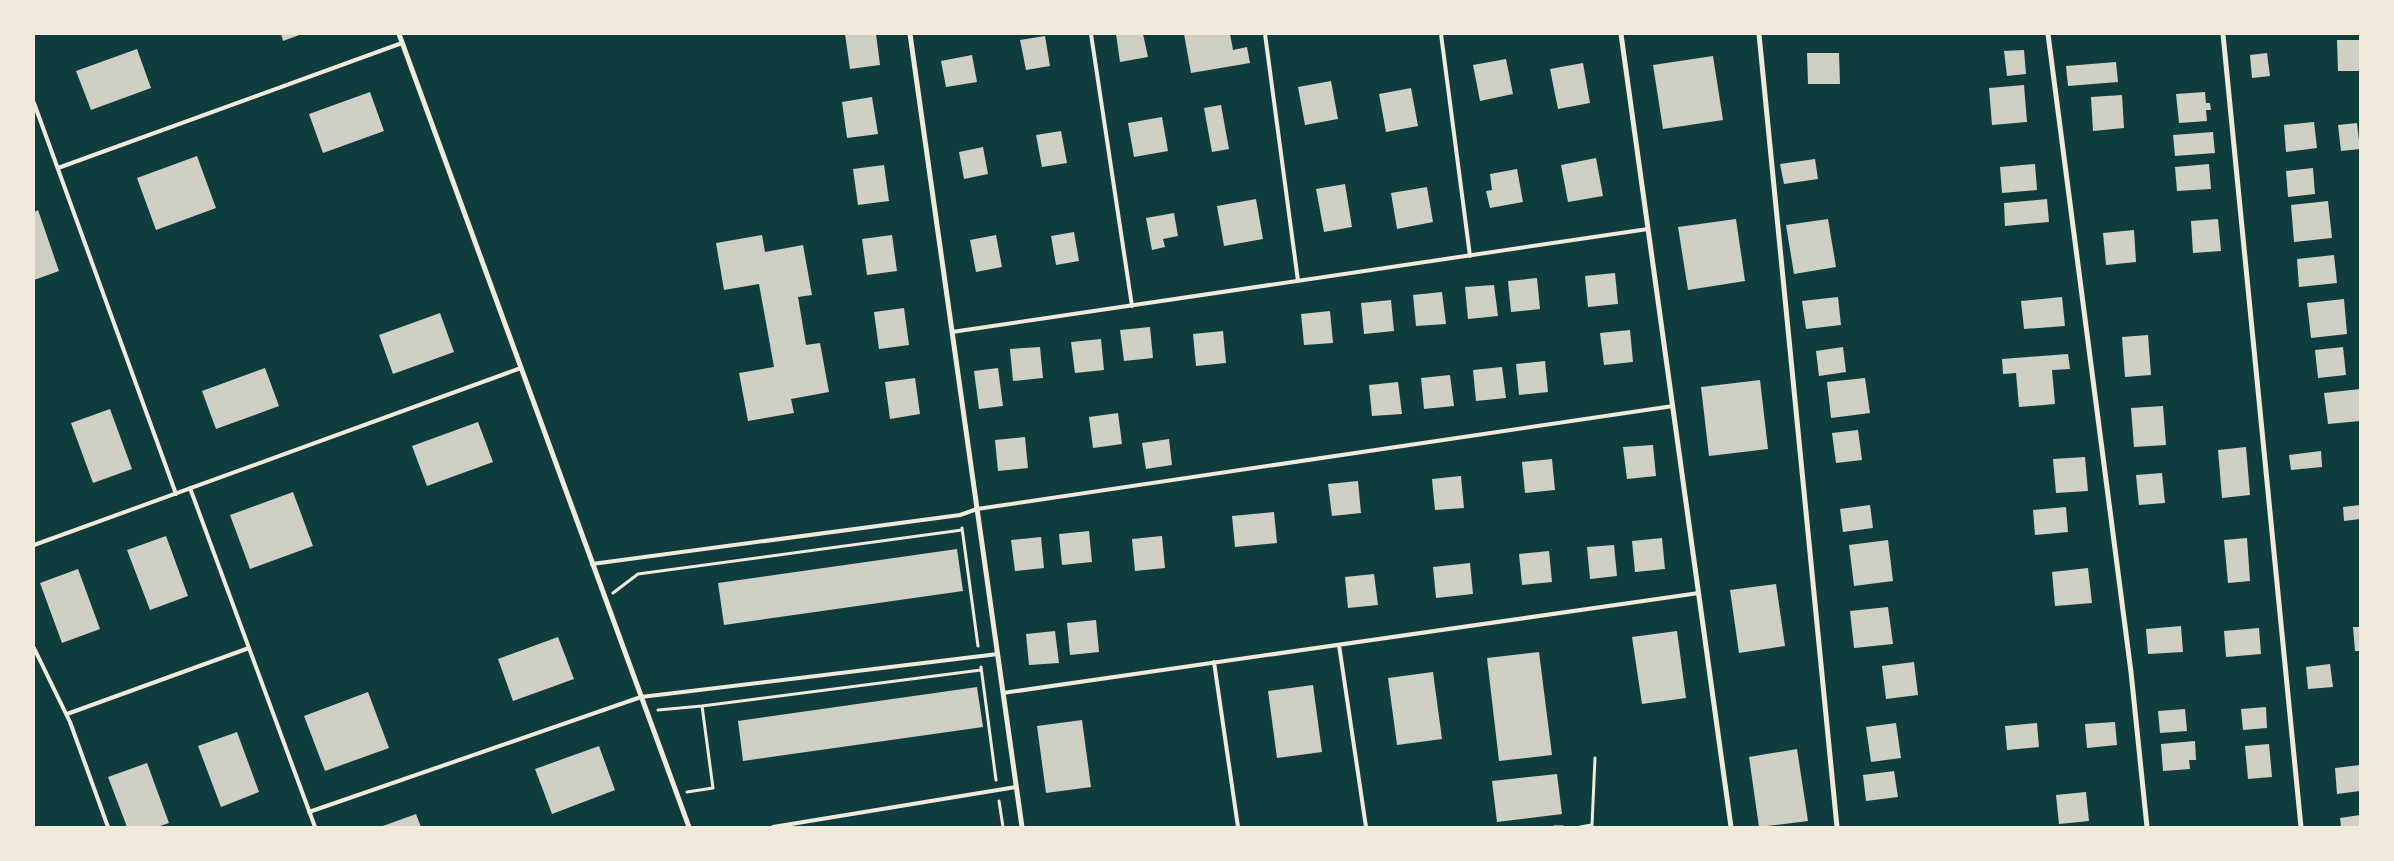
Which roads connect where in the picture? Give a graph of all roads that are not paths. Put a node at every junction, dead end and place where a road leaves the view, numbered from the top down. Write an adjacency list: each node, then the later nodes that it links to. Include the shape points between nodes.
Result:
1 (398, 34): 10 (street)
2 (910, 34): 17 (street)
3 (1091, 34): 16 (lane)
4 (1266, 34): 15 (lane)
5 (1441, 34): 14 (lane)
6 (1621, 34): 13 (street)
7 (1759, 34): 44 (street)
8 (2048, 34): 45 (street, via 2131,672)
9 (2223, 34): 46 (street)
10 (402, 44): 12 (lane); 18 (street)
11 (34, 103): 12 (lane)
12 (58, 168): 21 (lane)
13 (1648, 229): 14 (lane); 19 (street)
14 (1470, 256): 15 (lane)
15 (1298, 281): 16 (lane)
16 (1132, 306): 17 (lane)
17 (952, 332): 22 (street)
18 (521, 368): 20 (lane); 24 (street)
19 (1673, 406): 22 (lane); 25 (street)
20 (190, 488): 21 (lane); 28 (lane)
21 (176, 494): 23 (lane)
22 (977, 509): 24 (lane, via 960,515); 29 (street)
23 (34, 545)
24 (592, 564): 32 (street)
25 (1699, 593): 26 (lane); 43 (street)
26 (1339, 645): 30 (lane); 42 (lane)
27 (34, 648): 33 (lane)
28 (249, 648): 33 (lane); 35 (lane)
29 (998, 654): 31 (street); 32 (lane)
30 (1214, 662): 31 (lane); 41 (lane)
31 (1003, 693): 34 (street)
32 (641, 697): 35 (lane); 38 (street)
33 (67, 714): 36 (lane)
34 (1016, 787): 39 (lane); 40 (street)
35 (310, 812): 37 (lane)
36 (108, 827)
37 (315, 827)
38 (688, 827)
39 (773, 827)
40 (1022, 827)
41 (1238, 827)
42 (1366, 827)
43 (1732, 827)
44 (1837, 827)
45 (2147, 827)
46 (2301, 827)

